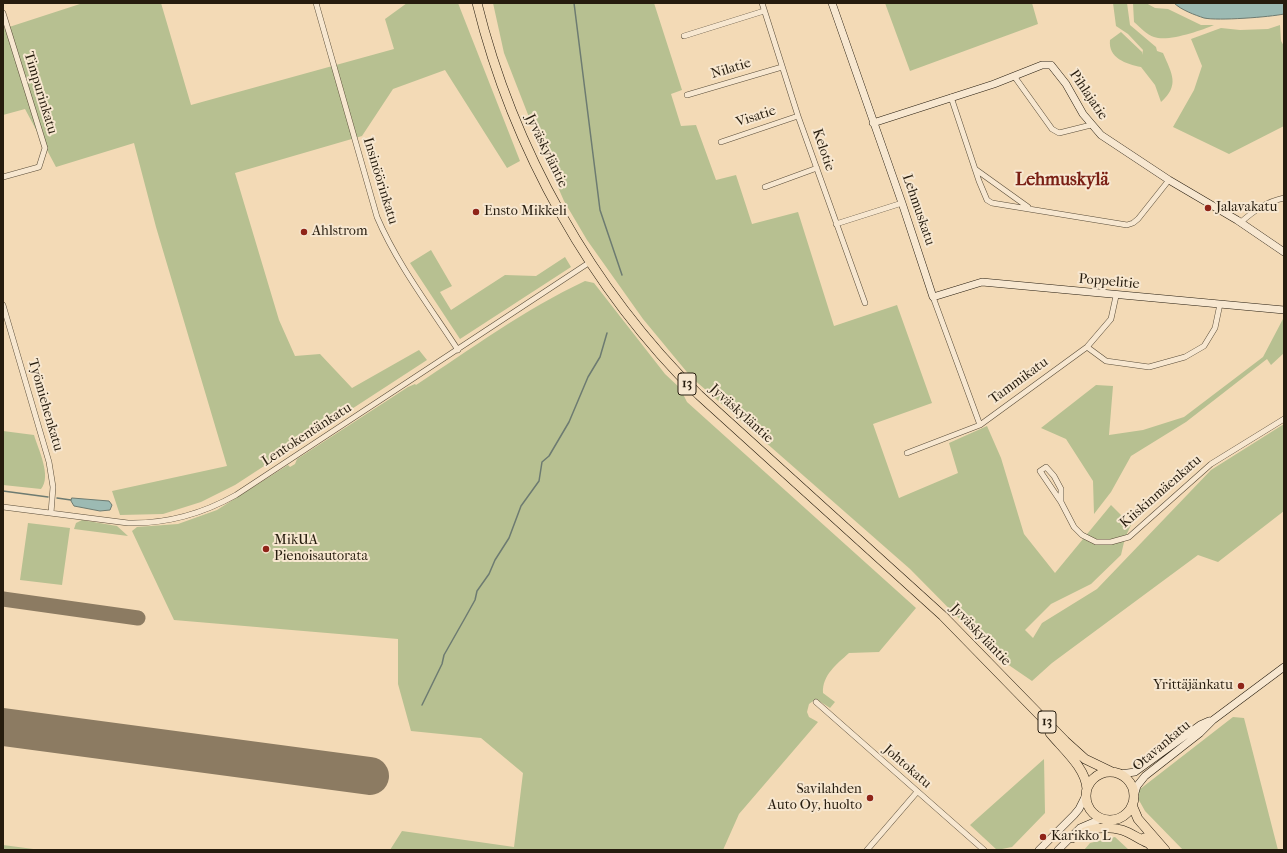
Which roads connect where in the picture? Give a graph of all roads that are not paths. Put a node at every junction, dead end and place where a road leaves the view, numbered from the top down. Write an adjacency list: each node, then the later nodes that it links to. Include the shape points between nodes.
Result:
1 (316, 3): 35 (street, Insinöörinkatu, via 377,217 400,260)
2 (477, 3): 27 (highway, Jyväskyläntie / 13, via 507,102 541,177)
3 (762, 3): 5 (street, Kelotie)
4 (832, 3): 13 (street, Lehmuskatu)
5 (764, 11): 7 (street); 8 (street, Kelotie)
6 (3, 13): 18 (street, Timpurinkatu, via 45,148 39,167)
7 (684, 36)
8 (782, 66): 10 (street, Nilatie); 12 (street, Kelotie)
9 (1014, 76): 11 (street, Pihlajatie); 14 (street, via 1052,128 1059,133); 14 (street, Pihlajatie, via 1042,65 1051,65)
10 (687, 95)
11 (951, 97): 13 (street, Pihlajatie); 17 (street)
12 (798, 116): 15 (street, Visatie); 16 (street, Kelotie)
13 (873, 123): 22 (street, Lehmuskatu)
14 (1091, 125): 19 (street, Pihlajatie, via 1101,135)
15 (721, 142)
16 (817, 168): 20 (street); 25 (street, Kelotie)
17 (975, 169): 23 (street); 23 (street, via 987,200 992,203)
18 (3, 177)
19 (1169, 180): 23 (street, via 1138,219 1127,225); 24 (street, Pihlajatie)
20 (765, 187)
21 (1284, 198): 24 (street, via 1257,207)
22 (902, 203): 25 (street); 29 (street, Lehmuskatu)
23 (1029, 208)
24 (1241, 222): 26 (street, Pihlajatie)
25 (836, 224): 30 (street, Kelotie)
26 (1284, 252)
27 (590, 262): 35 (street, Lentokentänkatu); 43 (highway, Jyväskyläntie / 13, via 634,322 684,380 943,616)
28 (1116, 296): 29 (street, Poppelitie, via 982,282); 31 (street, Poppelitie); 34 (street, Tammikatu, via 1110,319)
29 (933, 297): 37 (street, Lehmuskatu)
30 (865, 303)
31 (1220, 304): 33 (street, Poppelitie); 34 (street, via 1215,328 1204,346 1185,357 1149,367 1106,361)
32 (3, 305): 41 (street, Työmiehenkatu, via 50,462 54,487)
33 (1284, 310)
34 (1087, 347): 37 (street, Tammikatu)
35 (458, 350): 41 (street, Lentokentänkatu, via 236,495 197,514 147,524)
36 (1284, 419): 39 (street, Kiiskinmäenkatu, via 1211,464 1129,537 1111,542 1096,542 1082,535 1074,527)
37 (980, 425): 38 (street, Tammikatu)
38 (907, 453)
39 (1061, 502): 39 (street, Kiiskinmäenkatu, via 1040,471 1046,467 1061,489)
40 (3, 507): 41 (street, Lentokentänkatu)
41 (51, 513)
42 (1284, 667): 45 (street, Otavankatu)
43 (1009, 685): 46 (highway, Jyväskyläntie / 13, via 1085,758); 48 (highway, Jyväskyläntie / 13, via 1075,763 1085,778)
44 (816, 702): 47 (street, Johtokatu)
45 (1213, 720): 46 (street, Otavankatu, via 1200,725 1134,772); 49 (street, Otavankatu, via 1145,776 1137,786)
46 (1116, 773): 48 (highway, via 1096,776 1090,781); 49 (highway, 13, via 1130,783)
47 (917, 792): 54 (street); 55 (street, Johtokatu)
48 (1086, 792): 50 (highway, 13, via 1090,807); 56 (street, via 1079,809)
49 (1133, 800): 51 (highway, via 1126,816); 59 (highway, 13, via 1138,819)
50 (1101, 819): 51 (highway); 52 (street, via 1086,824)
51 (1114, 822): 53 (highway, via 1134,831)
52 (1072, 838): 53 (highway, via 1094,829 1112,828); 57 (street)
53 (1148, 843): 58 (highway)
54 (867, 850)
55 (984, 850)
56 (1039, 850)
57 (1058, 850)
58 (1155, 850)
59 (1165, 850)

